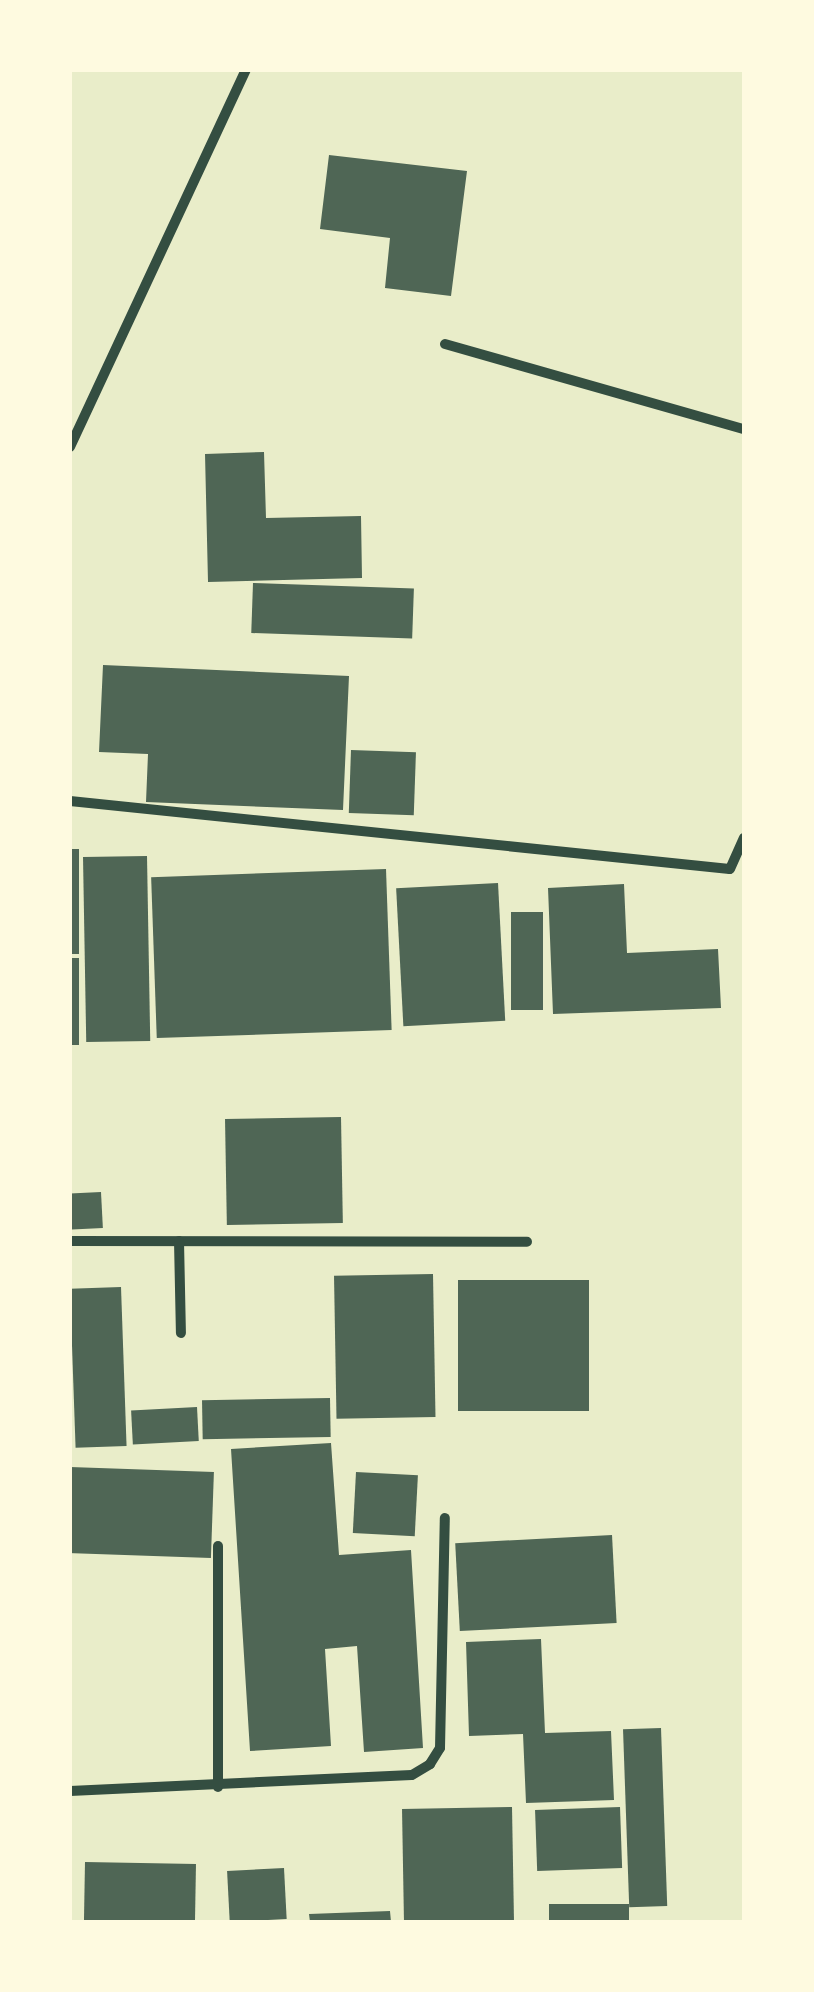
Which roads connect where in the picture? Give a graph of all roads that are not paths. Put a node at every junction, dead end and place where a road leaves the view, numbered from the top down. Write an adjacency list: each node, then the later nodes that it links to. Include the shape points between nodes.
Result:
1 (246, 70): 4 (street)
2 (444, 344): 3 (street)
3 (744, 429)
4 (70, 447)
5 (70, 800): 7 (street)
6 (744, 838): 7 (street)
7 (730, 869): 8 (street)
8 (744, 871)
9 (70, 1241): 10 (street)
10 (180, 1242): 11 (street); 12 (street)
11 (526, 1242)
12 (181, 1333)
13 (444, 1518): 15 (street, via 440,1748 430,1764 412,1776)
14 (218, 1546): 15 (street)
15 (218, 1786): 16 (street)
16 (70, 1791)

